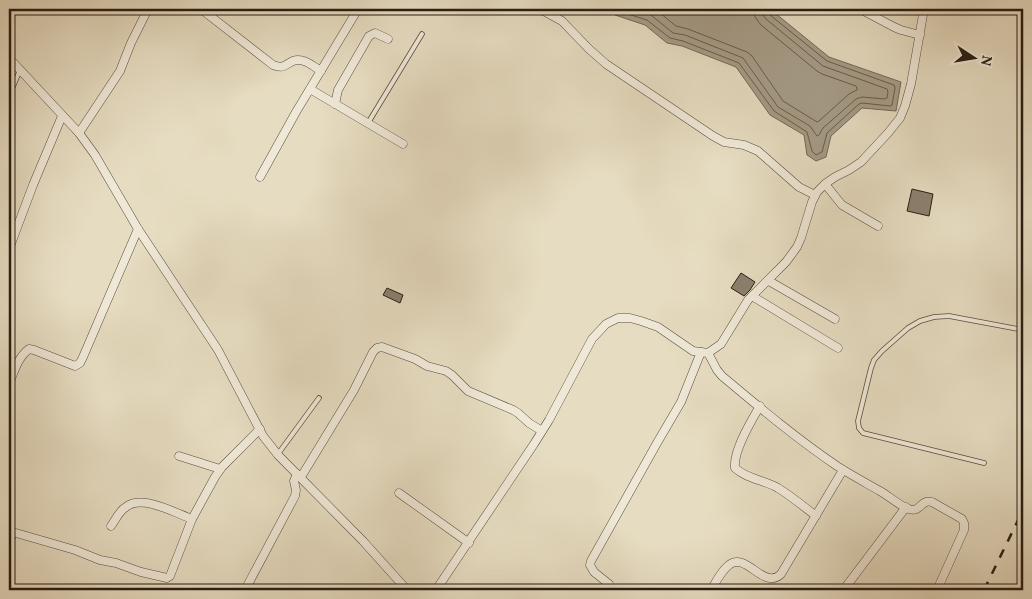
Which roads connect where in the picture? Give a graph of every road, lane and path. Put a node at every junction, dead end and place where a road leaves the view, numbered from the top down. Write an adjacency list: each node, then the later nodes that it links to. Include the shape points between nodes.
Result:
1 (148, 9): 18 (street, via 120,71)
2 (201, 9): 12 (street, via 273,65 285,66 302,60)
3 (358, 9): 12 (street)
4 (540, 9): 22 (street, via 562,21 606,64 640,88 724,142 758,151 799,187)
5 (860, 9): 8 (street, via 900,30)
6 (924, 9): 8 (street)
7 (422, 34): 17 (lane)
8 (920, 35): 21 (street, via 911,84 900,118 860,162)
9 (388, 39): 15 (street, via 375,34 369,36 338,90)
10 (9, 58): 11 (street)
11 (20, 70): 14 (lane); 16 (street)
12 (320, 71): 13 (street)
13 (310, 89): 15 (street); 20 (street)
14 (9, 96)
15 (335, 104): 17 (street)
16 (62, 116): 18 (street); 25 (street)
17 (368, 123): 19 (street)
18 (79, 133): 24 (street)
19 (403, 144)
20 (260, 177)
21 (825, 184): 22 (street); 23 (street, via 842,205)
22 (815, 195): 26 (street, via 797,247)
23 (878, 226)
24 (138, 229): 32 (street, via 80,363 74,366 29,349 24,352); 35 (street, via 218,350)
25 (9, 249)
26 (769, 280): 27 (street); 28 (street)
27 (752, 296): 30 (street); 31 (street, via 720,344)
28 (835, 319)
29 (1023, 330): 39 (lane, via 949,316 934,317 908,328 882,351 871,368 858,421 863,433)
30 (838, 348)
31 (704, 352): 34 (street, via 722,376); 36 (street, via 693,351 658,327 641,320 618,318 606,324 592,339); 51 (street, via 681,402 591,561 594,572)
32 (9, 384)
33 (320, 398): 37 (lane)
34 (760, 406): 41 (street); 45 (street, via 745,432 735,457 735,468 778,488)
35 (260, 429): 37 (street); 40 (street)
36 (542, 431): 42 (street, via 516,411 468,391 446,371 382,347 374,352 345,406); 49 (street)
37 (278, 454): 42 (street)
38 (179, 456): 40 (street)
39 (984, 463)
40 (220, 469): 46 (street)
41 (843, 470): 44 (street); 45 (street)
42 (299, 476): 53 (street, via 294,481 295,496); 54 (street)
43 (399, 493): 49 (street)
44 (906, 507): 52 (street); 57 (street, via 915,510 927,500 964,523 964,530)
45 (816, 516): 56 (street, via 778,577 770,579 745,564 732,563)
46 (192, 520): 47 (street, via 150,503 139,502 126,506); 48 (street, via 167,578)
47 (111, 526)
48 (9, 531): 50 (street)
49 (469, 543): 55 (street)
50 (9, 547)
51 (609, 584)
52 (845, 588)
53 (245, 590)
54 (407, 590)
55 (436, 590)
56 (711, 590)
57 (937, 590)

